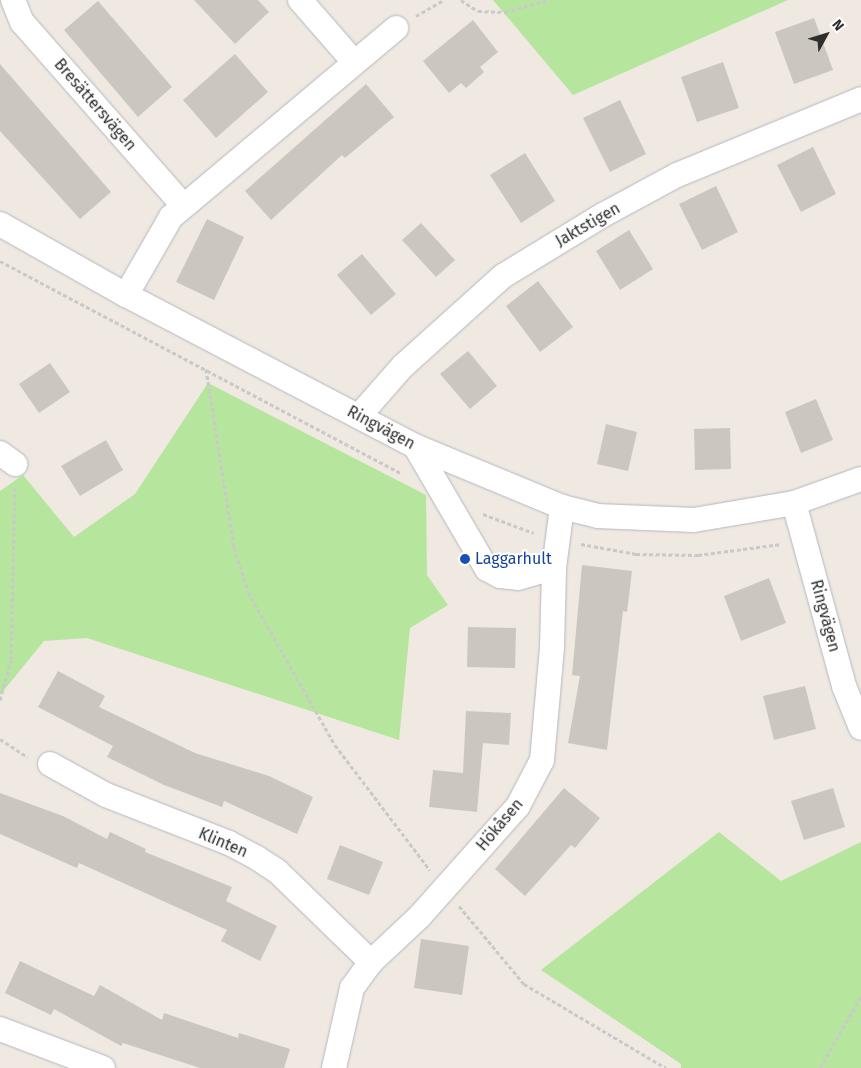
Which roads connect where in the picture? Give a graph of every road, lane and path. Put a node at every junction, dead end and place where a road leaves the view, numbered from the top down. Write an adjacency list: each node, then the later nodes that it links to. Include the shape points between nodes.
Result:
1 (13, 0): 9 (street, Bresättersvägen, via 22,22)
2 (300, 0): 7 (street)
3 (444, 0): 6 (path)
4 (462, 0): 5 (path, via 478,11 505,12)
5 (548, 0)
6 (396, 28): 7 (street)
7 (354, 62): 9 (street)
8 (861, 99): 13 (street, Jaktstigen, via 677,175 603,215 503,276 403,366)
9 (183, 205): 11 (street, via 171,217)
10 (0, 224): 11 (street, Ringvägen)
11 (126, 295): 13 (street, Ringvägen)
12 (206, 369): 24 (path, via 234,547 248,592 335,745)
13 (359, 416): 14 (street, Ringvägen)
14 (415, 446): 18 (street, Ringvägen); 19 (street, via 487,569 500,576 518,578)
15 (8, 459): 20 (path, via 11,660)
16 (861, 478): 17 (street, Ringvägen)
17 (794, 503): 18 (street, Ringvägen, via 694,520 597,516); 21 (street, Ringvägen, via 844,686)
18 (562, 507): 19 (street, Hökåsen)
19 (554, 568): 24 (street, Hökåsen, via 552,647 542,760 518,806)
20 (0, 700)
21 (861, 728)
22 (0, 739): 23 (path, via 19,753)
23 (50, 764): 25 (street, Klinten, via 106,796 229,843 257,858 276,871)
24 (444, 889): 25 (street, Hökåsen); 30 (path, via 524,984)
25 (371, 962): 29 (street, Hökåsen, via 352,988)
26 (861, 996): 31 (path)
27 (0, 1029): 28 (street)
28 (103, 1068)
29 (334, 1068)
30 (666, 1068)
31 (820, 1068)

